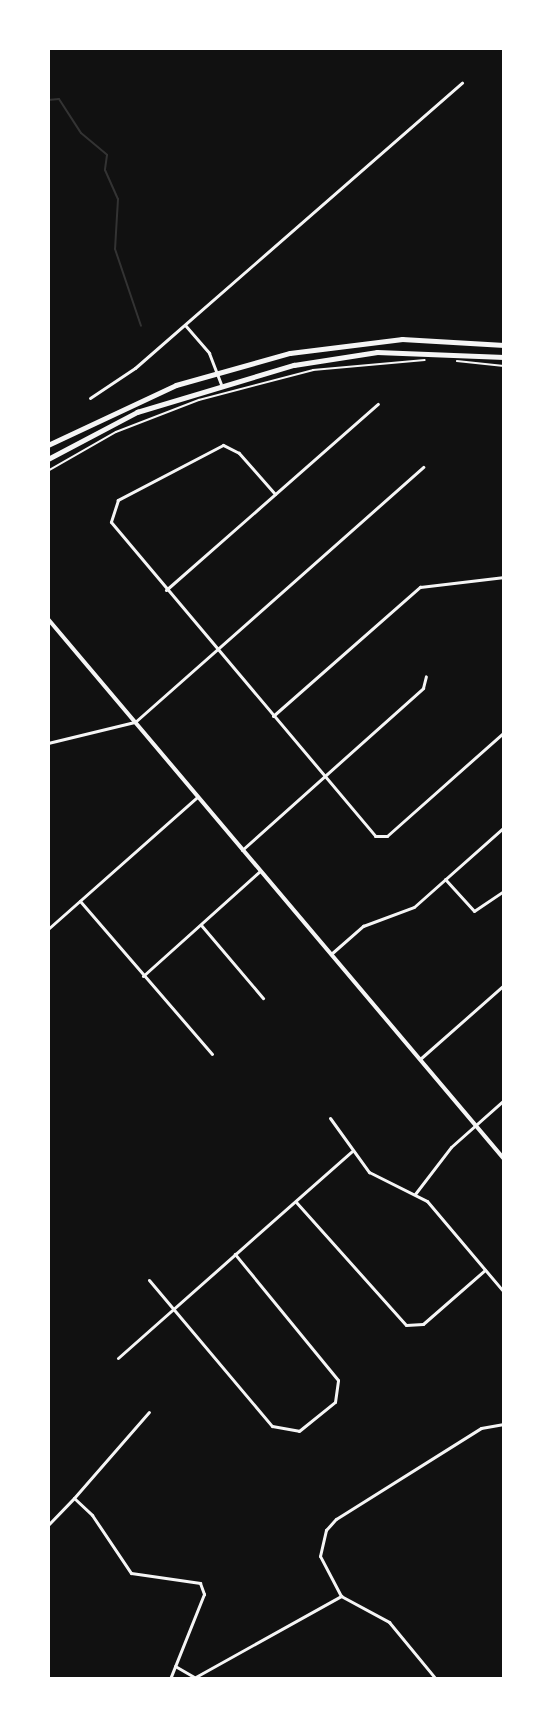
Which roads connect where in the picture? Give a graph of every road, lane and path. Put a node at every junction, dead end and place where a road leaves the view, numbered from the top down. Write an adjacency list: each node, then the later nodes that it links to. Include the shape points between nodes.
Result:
1 (462, 83): 2 (street)
2 (185, 325): 8 (street, via 209,353); 10 (street, via 122,378)
3 (504, 345): 8 (main road, via 429,339 354,343)
4 (504, 357): 9 (main road, via 377,352 317,360)
5 (428, 360): 15 (path, via 332,367 228,392 137,422)
6 (446, 361): 7 (path)
7 (504, 366)
8 (217, 373): 9 (street); 12 (main road, via 131,402)
9 (221, 384): 13 (main road, via 136,412)
10 (90, 398)
11 (378, 404): 16 (street)
12 (48, 445)
13 (48, 459)
14 (423, 467): 20 (street)
15 (48, 471)
16 (275, 494): 18 (street); 18 (street, via 239,453 224,445 118,500 111,510 114,528)
17 (504, 577): 22 (street, via 420,587)
18 (166, 590): 20 (street)
19 (48, 619): 23 (street)
20 (217, 650): 22 (street); 23 (street)
21 (426, 676): 26 (street, via 423,688)
22 (273, 716): 26 (street)
23 (135, 722): 25 (street); 27 (street)
24 (504, 732): 26 (street, via 383,838 375,836)
25 (48, 743)
26 (325, 777): 29 (street)
27 (197, 797): 29 (street); 33 (street)
28 (504, 827): 31 (street)
29 (242, 850): 30 (street)
30 (260, 872): 34 (street); 36 (street)
31 (445, 879): 32 (street, via 474,911); 36 (street, via 414,907 363,926)
32 (504, 891)
33 (80, 901): 35 (street); 37 (street)
34 (201, 925): 37 (street); 39 (street)
35 (48, 929)
36 (331, 954): 41 (street)
37 (143, 976): 40 (street)
38 (504, 985): 41 (street)
39 (263, 998)
40 (212, 1054)
41 (420, 1059): 44 (street)
42 (504, 1100): 44 (street)
43 (330, 1118): 45 (street)
44 (475, 1125): 46 (street); 47 (street)
45 (352, 1151): 47 (street, via 380,1181); 48 (street)
46 (504, 1159)
47 (415, 1194): 50 (street)
48 (295, 1201): 49 (street); 50 (street, via 398,1319 418,1325)
49 (235, 1254): 53 (street); 53 (street, via 338,1380 335,1402 317,1418 289,1433 272,1426)
50 (485, 1270): 52 (street)
51 (149, 1280): 53 (street)
52 (504, 1292)
53 (173, 1309): 54 (street)
54 (118, 1358)
55 (149, 1412): 57 (street)
56 (504, 1424): 59 (street, via 481,1428 336,1519 326,1530 320,1556)
57 (74, 1498): 58 (street); 60 (street, via 92,1515 131,1573 200,1583 204,1594)
58 (48, 1525)
59 (342, 1596): 61 (street); 63 (street, via 389,1622)
60 (175, 1666): 61 (street); 62 (street)
61 (193, 1678)
62 (170, 1679)
63 (436, 1679)

